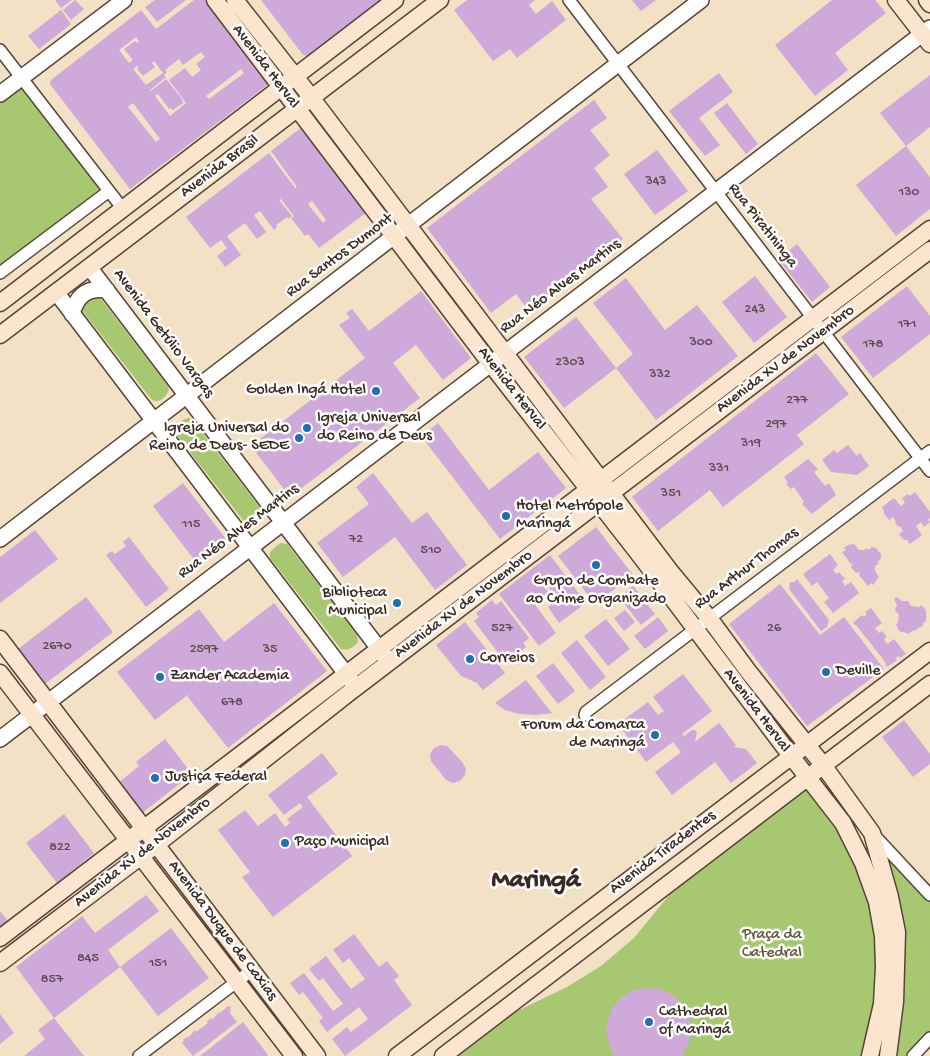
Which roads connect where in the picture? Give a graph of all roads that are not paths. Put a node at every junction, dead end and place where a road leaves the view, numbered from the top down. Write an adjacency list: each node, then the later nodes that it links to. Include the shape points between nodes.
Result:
1 (124, 0): 16 (street)
2 (215, 0): 11 (main road, Avenida Herval)
3 (234, 0): 11 (main road); 15 (main road, Avenida Herval)
4 (396, 0): 15 (main road, Avenida Brasil)
5 (440, 0): 19 (main road, Avenida Brasil)
6 (569, 0): 14 (street, Rua Piratininga)
7 (701, 0): 14 (street, Rua Santos Dumont)
8 (896, 0): 12 (main road)
9 (927, 0): 10 (main road)
10 (930, 4)
11 (238, 30): 17 (main road, Avenida Herval)
12 (927, 35): 24 (street, Rua Néo Alves Martins)
13 (0, 50): 16 (street)
14 (617, 63): 24 (street, Rua Piratininga); 26 (street, Rua Santos Dumont)
15 (295, 77): 17 (main road, Avenida Brasil); 19 (main road, Avenida Herval)
16 (22, 78): 18 (street); 23 (street)
17 (282, 88): 20 (main road, Avenida Herval); 25 (main road, Avenida Brasil)
18 (0, 94)
19 (311, 98): 20 (main road, Avenida Brasil); 21 (main road, Avenida Herval)
20 (297, 108): 22 (main road, Avenida Herval); 30 (main road, Avenida Brasil)
21 (344, 142): 22 (main road); 26 (main road, Avenida Herval)
22 (348, 174): 28 (main road, Avenida Herval)
23 (109, 191): 25 (street); 31 (street)
24 (715, 191): 38 (street, Rua Piratininga); 40 (street, Rua Néo Alves Martins)
25 (123, 209): 35 (main road, Avenida Brasil)
26 (408, 226): 28 (street, Rua Santos Dumont); 36 (main road, Avenida Herval)
27 (930, 229): 38 (main road, Avenida XV de Novembro)
28 (394, 236): 34 (main road, Avenida Herval); 42 (street, Rua Santos Dumont)
29 (930, 250): 38 (main road, Avenida XV de Novembro)
30 (89, 267): 32 (street, Avenida Getúlio Vargas); 33 (main road, Avenida Brasil)
31 (0, 273)
32 (106, 290): 37 (street, via 95,288 82,294); 42 (street, Avenida Getúlio Vargas)
33 (56, 292): 37 (street); 39 (main road, Avenida Brasil)
34 (438, 293): 36 (main road); 41 (main road, Avenida Herval)
35 (0, 303)
36 (467, 304): 40 (main road, Avenida Herval)
37 (72, 314): 44 (street)
38 (818, 325): 47 (street, Rua Piratininga); 49 (main road, Avenida XV de Novembro); 50 (main road, Avenida XV de Novembro)
39 (0, 335)
40 (504, 352): 41 (street, Rua Néo Alves Martins); 43 (main road, Avenida Herval)
41 (490, 363): 45 (main road, Avenida Herval); 52 (street, Rua Néo Alves Martins)
42 (186, 394): 44 (street, Rua Santos Dumont); 52 (street, Avenida Getúlio Vargas)
43 (544, 404): 45 (main road); 49 (main road, Avenida Herval)
44 (153, 420): 53 (street, Rua Santos Dumont); 54 (street)
45 (542, 429): 49 (main road, Avenida Herval)
46 (930, 451): 47 (street, Rua Arthur Thomas)
47 (920, 458): 48 (street, Rua Piratininga); 57 (street, Rua Arthur Thomas)
48 (930, 471)
49 (595, 484): 50 (main road, Avenida Herval); 51 (main road, Avenida Herval); 60 (main road, Avenida XV de Novembro)
50 (611, 492): 51 (main road, Avenida XV de Novembro); 56 (main road, Avenida Herval)
51 (598, 503): 55 (main road, Avenida Herval); 63 (main road, Avenida XV de Novembro)
52 (283, 521): 54 (street, Rua Néo Alves Martins); 60 (street, Avenida Getúlio Vargas)
53 (0, 539)
54 (250, 546): 66 (street); 69 (street, Rua Néo Alves Martins)
55 (642, 558): 56 (main road); 58 (main road, Avenida Herval)
56 (670, 571): 57 (main road, Avenida Herval)
57 (709, 618): 58 (street, Rua Arthur Thomas); 64 (main road, Avenida Herval)
58 (694, 629): 70 (main road, Avenida Herval); 72 (street, Rua Arthur Thomas)
59 (0, 640): 62 (main road, Avenida Duque de Caxias)
60 (379, 649): 63 (street, Avenida Getúlio Vargas); 66 (main road, Avenida XV de Novembro)
61 (930, 651): 74 (main road, Avenida Tiradentes)
62 (6, 653): 69 (main road, Avenida Duque de Caxias)
63 (389, 662): 68 (main road, Avenida XV de Novembro)
64 (748, 670): 70 (main road); 74 (main road, Avenida Herval)
65 (0, 673): 71 (main road, Avenida Duque de Caxias)
66 (346, 674): 68 (street); 80 (main road, Avenida XV de Novembro)
67 (930, 684): 77 (main road, Avenida Tiradentes)
68 (356, 687): 83 (main road, Avenida XV de Novembro)
69 (48, 702): 71 (street, Rua Néo Alves Martins); 75 (main road, Avenida Duque de Caxias)
70 (751, 704): 76 (main road, Avenida Herval)
71 (31, 714): 73 (street, Rua Néo Alves Martins); 79 (main road, Avenida Duque de Caxias)
72 (585, 715)
73 (0, 739)
74 (806, 745): 76 (main road, Avenida Tiradentes); 77 (main road, Avenida Herval)
75 (85, 751): 79 (main road); 80 (main road, Avenida Duque de Caxias)
76 (791, 756): 78 (main road, Avenida Herval); 100 (main road, Avenida Tiradentes)
77 (823, 765): 78 (main road, Avenida Tiradentes); 81 (main road, Avenida Herval)
78 (808, 777): 85 (main road, Avenida Herval, via 843,823); 101 (main road, Avenida Tiradentes)
79 (87, 787): 82 (main road, Avenida Duque de Caxias)
80 (145, 828): 82 (main road, Avenida XV de Novembro); 83 (main road, Avenida Duque de Caxias)
81 (872, 833): 86 (main road, Avenida Herval); 88 (street)
82 (128, 840): 84 (main road, Avenida Duque de Caxias); 90 (main road, Avenida XV de Novembro)
83 (156, 844): 84 (main road, Avenida XV de Novembro); 89 (main road, Avenida Duque de Caxias)
84 (141, 856): 87 (main road, Avenida Duque de Caxias); 91 (main road, Avenida XV de Novembro)
85 (863, 862): 86 (main road); 102 (main road, Avenida Herval, via 877,902 883,936 882,1004)
86 (883, 869): 97 (main road, Avenida Herval, via 897,932 895,1002)
87 (167, 890): 89 (main road); 93 (main road, Avenida Duque de Caxias)
88 (930, 894)
89 (203, 906): 92 (main road, Avenida Duque de Caxias)
90 (0, 938)
91 (0, 963)
92 (252, 970): 93 (street); 94 (main road, Avenida Duque de Caxias)
93 (237, 981): 96 (main road, Avenida Duque de Caxias); 98 (street)
94 (287, 1016): 96 (main road); 99 (main road, Avenida Duque de Caxias)
95 (930, 1038): 103 (street)
96 (292, 1054)
97 (889, 1054)
98 (139, 1056)
99 (317, 1056)
100 (397, 1056)
101 (443, 1056)
102 (870, 1056)
103 (913, 1056)

